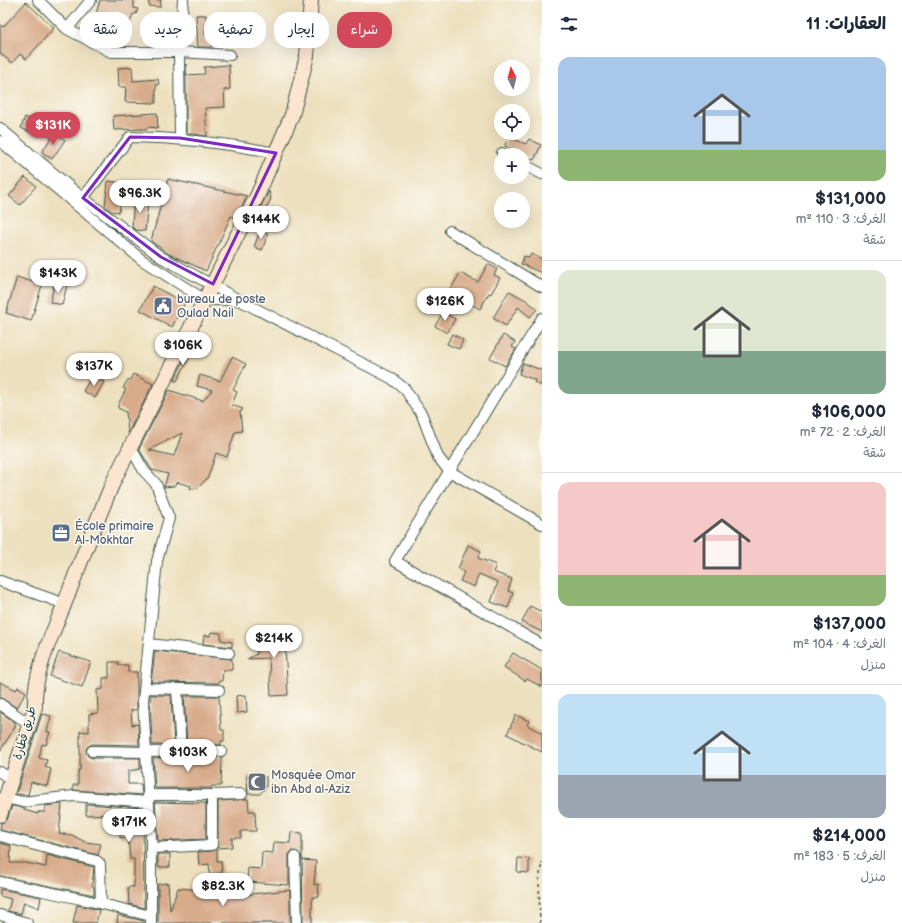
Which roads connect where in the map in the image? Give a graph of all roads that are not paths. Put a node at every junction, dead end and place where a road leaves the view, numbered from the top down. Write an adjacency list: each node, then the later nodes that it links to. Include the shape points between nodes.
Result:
1 (38, 0): 5 (street)
2 (91, 0): 5 (street)
3 (183, 0): 6 (street)
4 (311, 0): 11 (main road, طريق قطارة, via 307,56 292,115)
5 (67, 29): 6 (street, via 111,52)
6 (179, 52): 7 (street); 9 (street)
7 (230, 55)
8 (0, 128): 14 (street)
9 (180, 138): 11 (street); 14 (street, via 130,137)
10 (0, 141): 18 (street, via 142,260)
11 (276, 153): 16 (main road, طريق قطارة)
12 (530, 168): 13 (street)
13 (542, 174)
14 (83, 198): 16 (street, via 161,257)
15 (450, 231): 17 (street)
16 (213, 284): 18 (main road, طريق قطارة); 19 (street)
17 (542, 287)
18 (205, 300): 19 (street); 21 (main road, طريق قطارة)
19 (239, 300): 22 (street, via 391,378 405,389 422,415 438,457)
20 (542, 318): 22 (street)
21 (131, 448): 25 (main road, طريق قطارة, via 98,516); 26 (street, via 144,471 156,484 168,518 157,561)
22 (449, 471): 23 (street); 27 (street, via 394,561)
23 (542, 524)
24 (0, 581): 25 (street)
25 (65, 604): 33 (main road, طريق قطارة, via 43,659)
26 (149, 644): 28 (street); 29 (street)
27 (542, 645)
28 (229, 653)
29 (145, 688): 30 (street); 37 (street, via 143,701)
30 (177, 689): 31 (street); 35 (street)
31 (219, 690)
32 (0, 704): 33 (street)
33 (26, 719): 38 (main road, طريق قطارة)
34 (92, 750): 37 (street)
35 (181, 751): 36 (street); 37 (street)
36 (220, 751)
37 (146, 752): 42 (street)
38 (5, 776): 39 (main road, طريق قطارة)
39 (3, 793): 42 (street, via 22,802 74,796); 43 (main road, طريق قطارة)
40 (212, 794): 41 (street); 42 (street); 45 (street, via 212,845)
41 (242, 794)
42 (148, 799): 45 (street)
43 (0, 815)
44 (0, 836): 48 (street, via 97,861 100,864)
45 (151, 848): 50 (street)
46 (295, 857): 52 (street)
47 (0, 882): 48 (street)
48 (101, 904): 50 (street)
49 (0, 915): 51 (street)
50 (151, 919)
51 (27, 923)
52 (297, 923)

